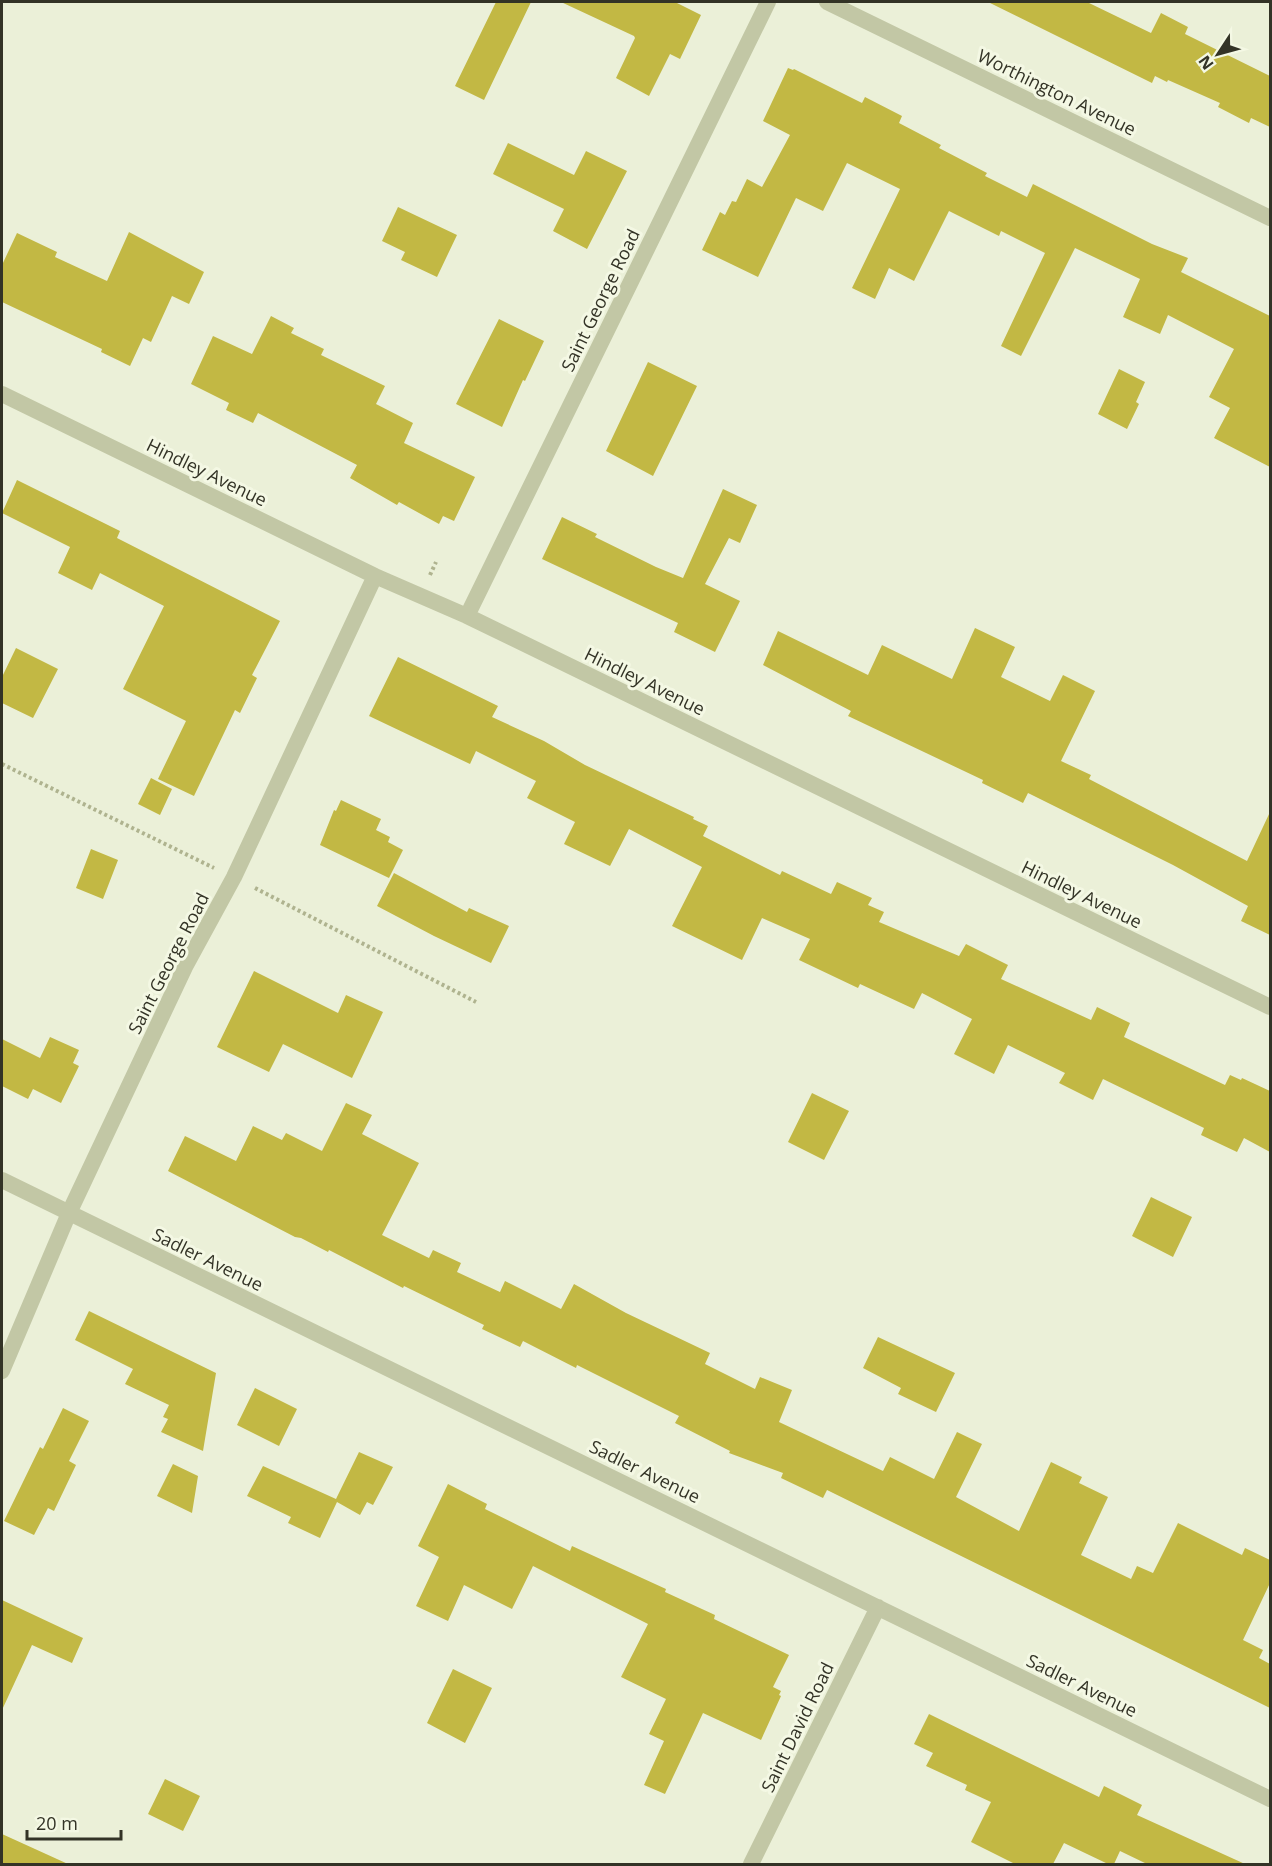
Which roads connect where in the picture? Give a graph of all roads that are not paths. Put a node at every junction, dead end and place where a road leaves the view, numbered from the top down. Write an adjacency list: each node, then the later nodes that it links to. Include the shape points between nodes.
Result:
1 (768, 2): 6 (street, Saint George Road)
2 (827, 2): 3 (street, Worthington Avenue)
3 (1270, 218)
4 (2, 394): 5 (street, Hindley Avenue)
5 (375, 576): 6 (street, Hindley Avenue); 9 (street, Saint George Road, via 234,877 185,967)
6 (467, 616): 7 (street, Hindley Avenue)
7 (1270, 1007)
8 (2, 1180): 9 (street, Sadler Avenue)
9 (69, 1213): 10 (street, Saint George Road); 11 (street, Sadler Avenue)
10 (2, 1371)
11 (879, 1606): 12 (street, Sadler Avenue); 13 (street, Saint David Road)
12 (1270, 1799)
13 (751, 1864)

